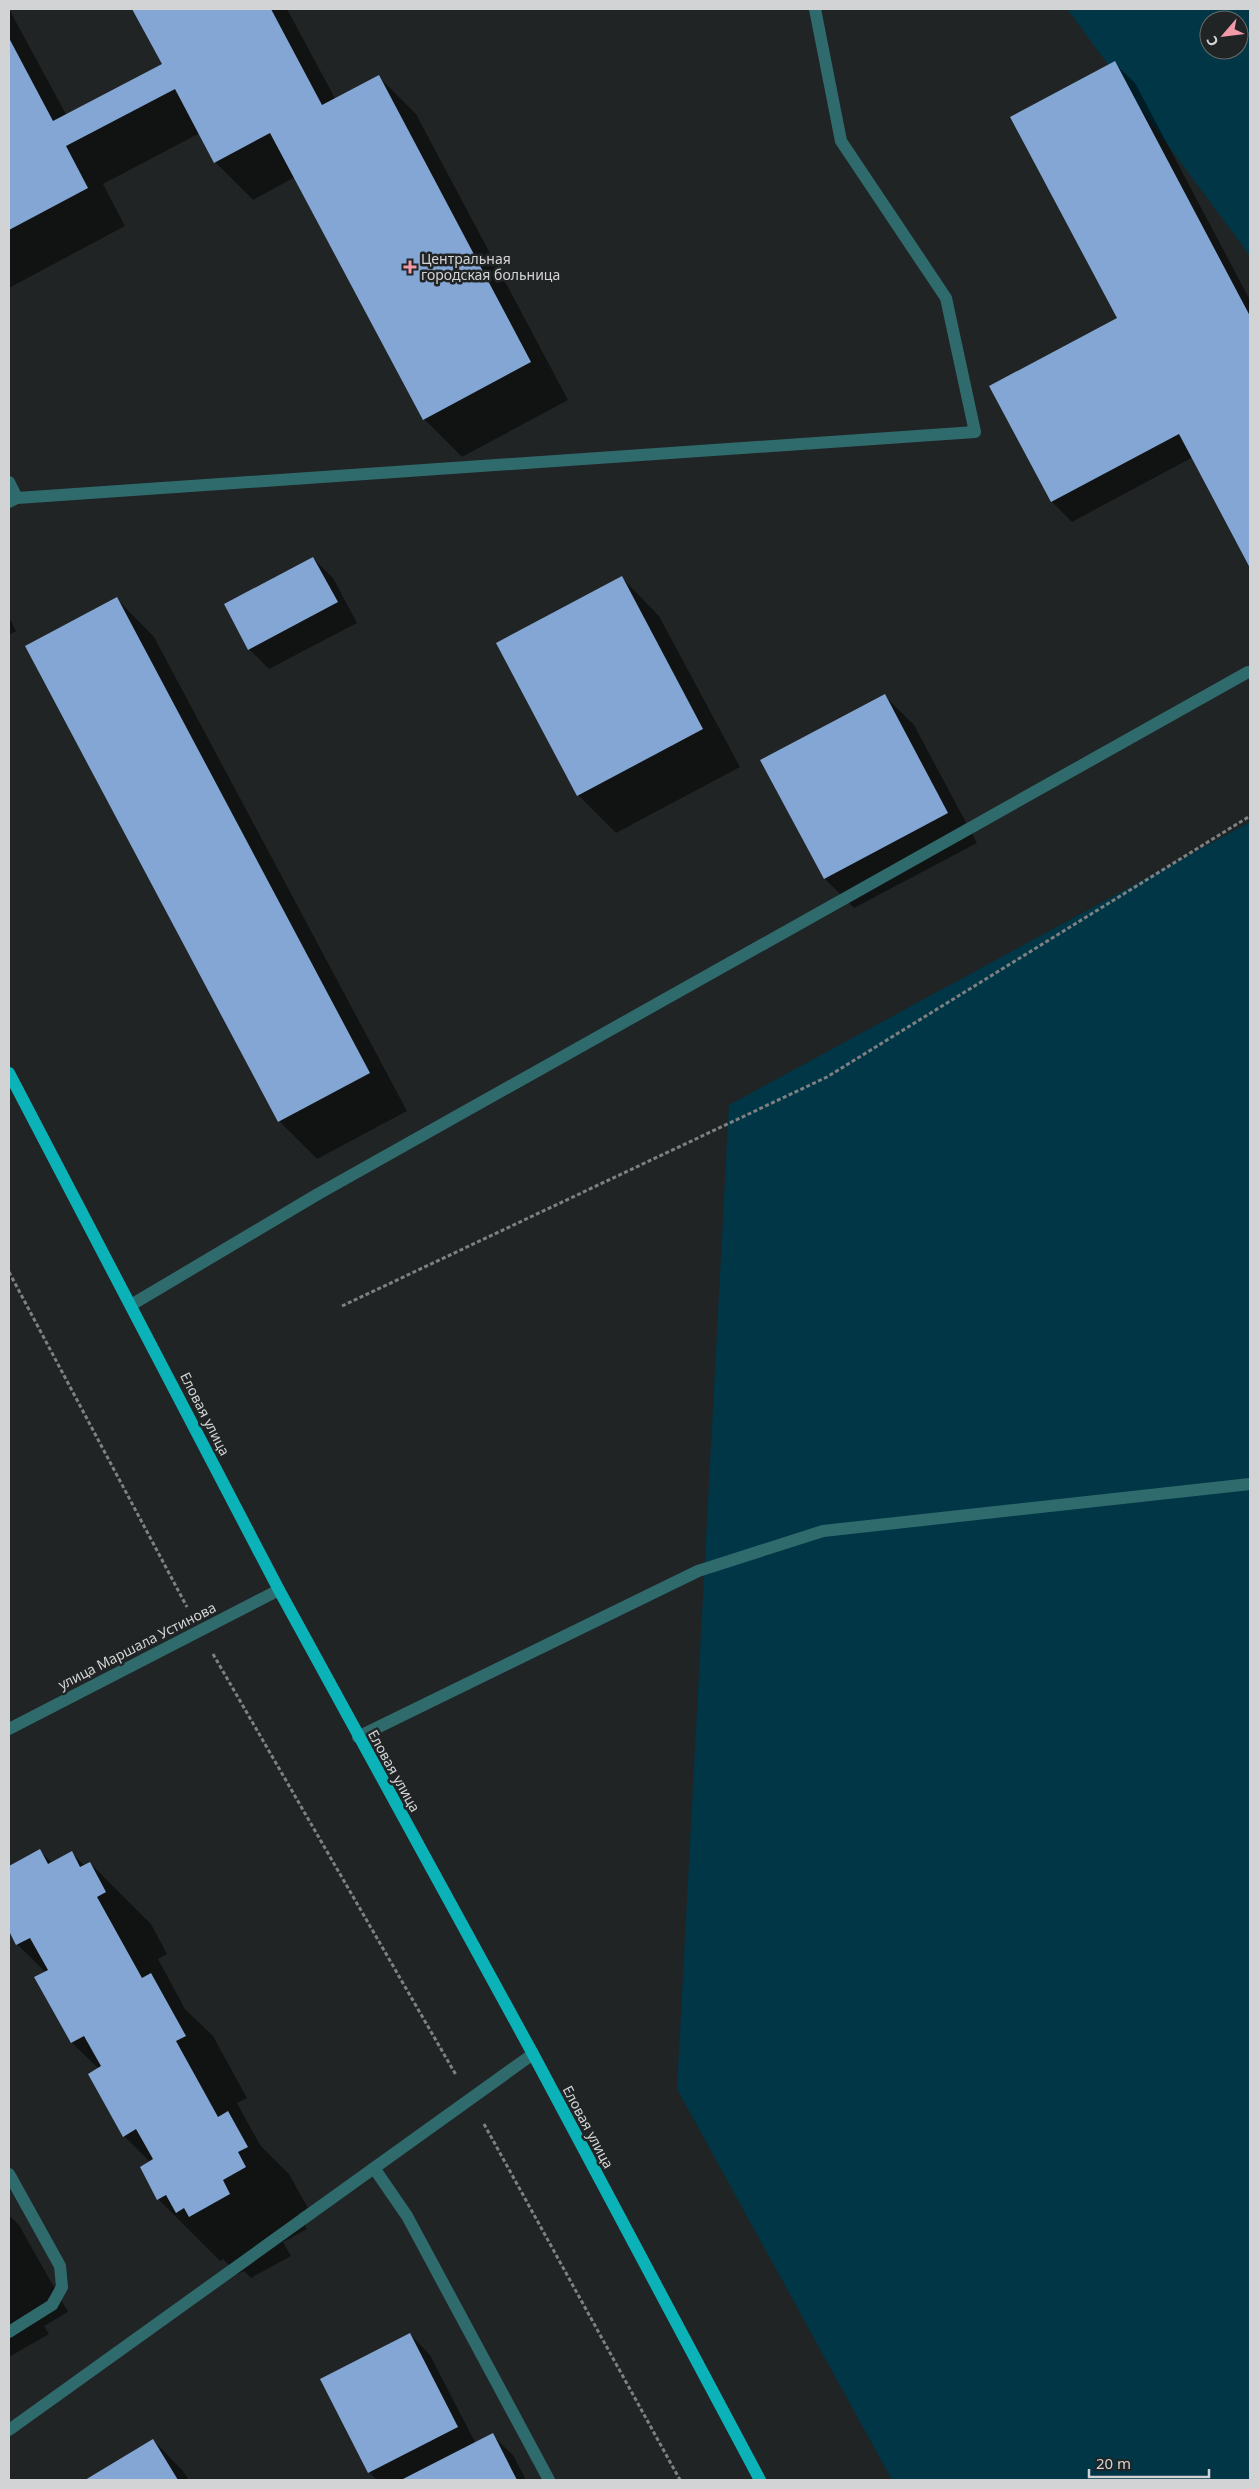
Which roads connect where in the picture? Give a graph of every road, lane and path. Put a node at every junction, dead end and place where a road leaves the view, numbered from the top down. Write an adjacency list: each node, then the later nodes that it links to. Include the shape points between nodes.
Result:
1 (815, 9): 3 (street, via 841,141 946,298 975,432)
2 (9, 482): 3 (street)
3 (13, 500)
4 (1248, 672): 8 (street, via 318,1194)
5 (1250, 816): 9 (path, via 827,1077)
6 (9, 1073): 8 (main road, Еловая улица)
7 (9, 1272): 12 (path)
8 (131, 1305): 11 (main road, Еловая улица)
9 (342, 1306)
10 (1250, 1484): 14 (street, via 822,1532 698,1570)
11 (279, 1590): 12 (street, улица Маршала Устинова); 14 (main road, Еловая улица)
12 (199, 1630): 13 (street, улица Маршала Устинова); 16 (path)
13 (9, 1729)
14 (358, 1737): 15 (main road, Еловая улица)
15 (532, 2054): 16 (street); 23 (main road, Еловая улица)
16 (470, 2099): 17 (street); 22 (path)
17 (374, 2168): 20 (street); 21 (street, via 407,2216)
18 (9, 2174): 19 (street, via 60,2266 62,2287 52,2305)
19 (9, 2332)
20 (9, 2430)
21 (549, 2480)
22 (680, 2480)
23 (760, 2480)

